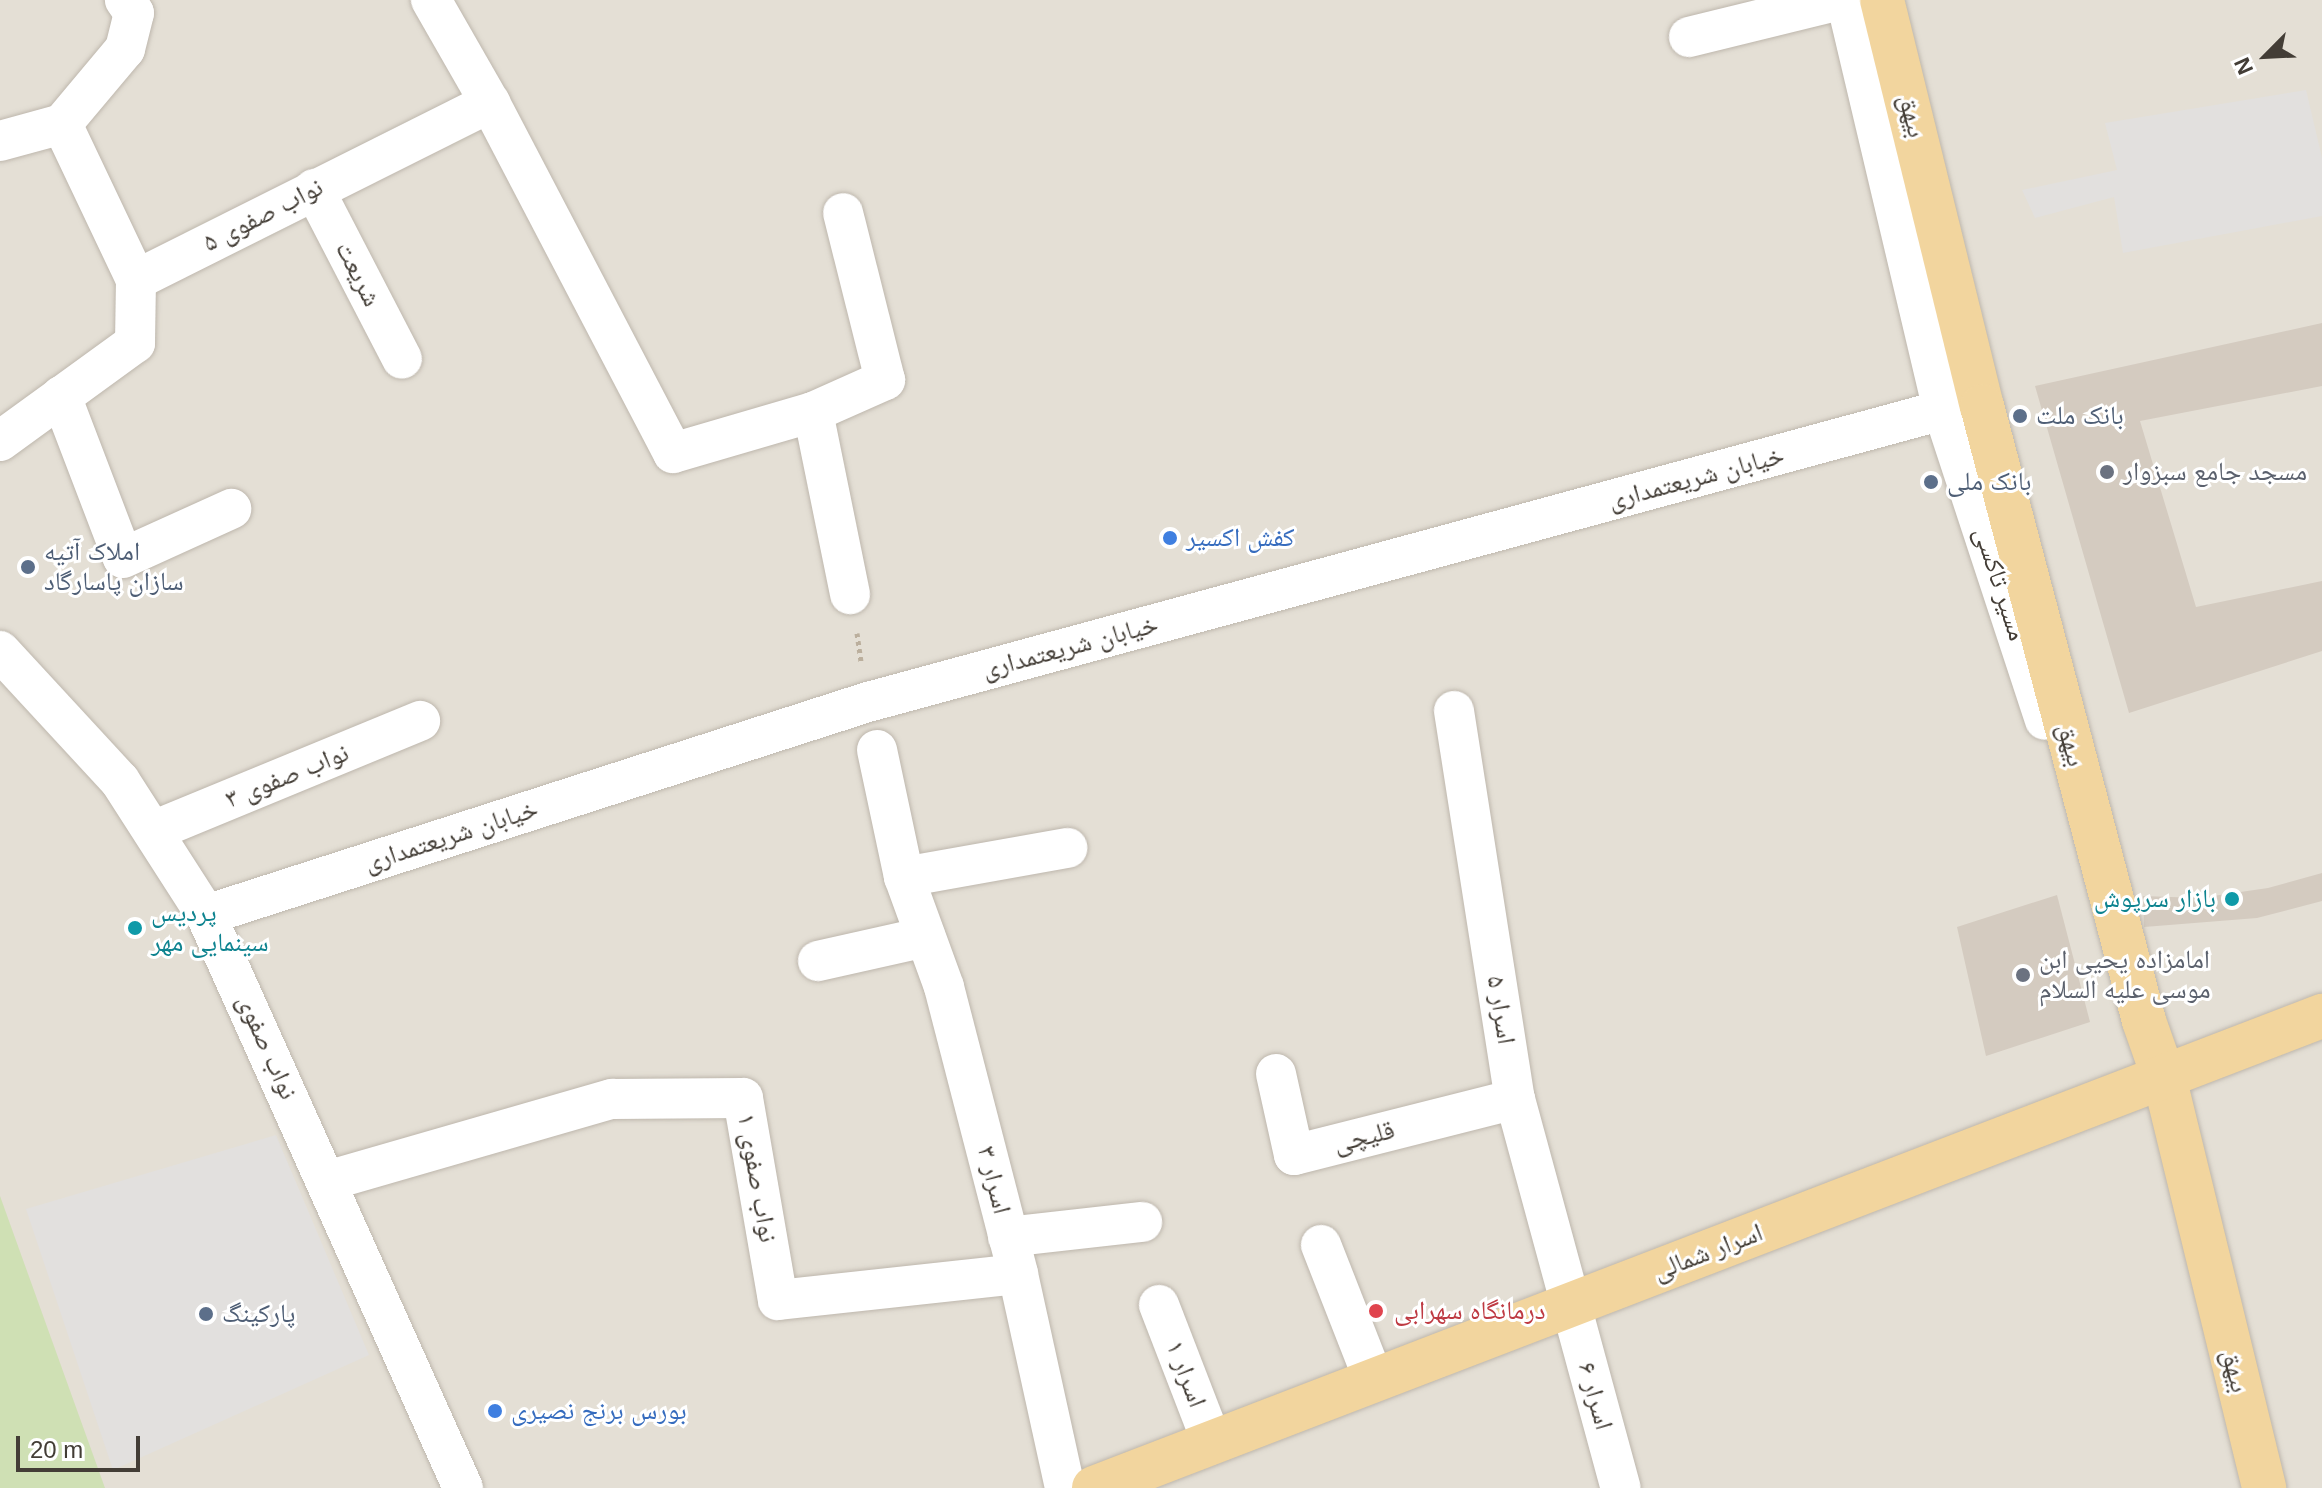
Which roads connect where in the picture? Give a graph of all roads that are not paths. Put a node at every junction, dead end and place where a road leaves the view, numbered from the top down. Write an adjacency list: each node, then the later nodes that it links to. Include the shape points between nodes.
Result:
1 (125, 0): 7 (street, via 134,13 125,49)
2 (431, 0): 6 (street)
3 (1843, 0): 5 (street); 14 (street, مسیر تاکسی)
4 (1882, 0): 31 (main road, بیهق, via 1982,406)
5 (1689, 37)
6 (490, 103): 9 (street, نواب صفوی ۵); 15 (street, via 673,453)
7 (62, 124): 8 (street); 11 (street)
8 (0, 141)
9 (314, 189): 11 (street, نواب صفوی ۵); 12 (street, شریعت)
10 (843, 213): 15 (street, via 885,380)
11 (136, 280): 13 (street, via 135,343)
12 (402, 359)
13 (61, 396): 16 (street); 17 (street, via 123,558)
14 (1943, 410): 27 (street, خیابان شریعتمداری, via 868,702); 31 (street, مسیر تاکسی)
15 (813, 412): 18 (street)
16 (0, 441)
17 (231, 509)
18 (850, 594)
19 (0, 651): 20 (street, نواب صفوی)
20 (15, 692): 24 (street, نواب صفوی, via 120,781)
21 (1454, 711): 34 (street, اسرار ۵)
22 (420, 721): 24 (street, نواب صفوی ۳)
23 (877, 750): 26 (street, اسرار ۳)
24 (153, 831): 27 (street, نواب صفوی)
25 (1067, 848): 26 (street)
26 (904, 877): 28 (street, اسرار ۳)
27 (206, 915): 35 (street, نواب صفوی)
28 (925, 937): 29 (street); 38 (street, اسرار ۳, via 944,987)
29 (818, 961)
30 (2322, 1016): 33 (main road, اسرار شمالی)
31 (2144, 1021): 33 (main road, بیهق)
32 (1276, 1074): 34 (street, قلیچی, via 1294,1155)
33 (2164, 1076): 40 (main road, اسرار شمالی); 47 (main road, بیهق)
34 (1515, 1099): 40 (street, اسرار ۵)
35 (327, 1181): 38 (street, نواب صفوی ۱, via 612,1099 743,1098 778,1300); 43 (street, نواب صفوی)
36 (1142, 1222): 38 (street)
37 (1321, 1245): 41 (street)
38 (1013, 1255): 44 (street, اسرار ۳)
39 (1159, 1305): 42 (street, اسرار ۱)
40 (1569, 1305): 41 (main road, اسرار شمالی); 46 (street, اسرار ۶)
41 (1374, 1380): 42 (main road, اسرار شمالی)
42 (1212, 1442): 45 (main road, اسرار شمالی)
43 (463, 1488)
44 (1065, 1488)
45 (1094, 1488)
46 (1621, 1488)
47 (2264, 1488)

